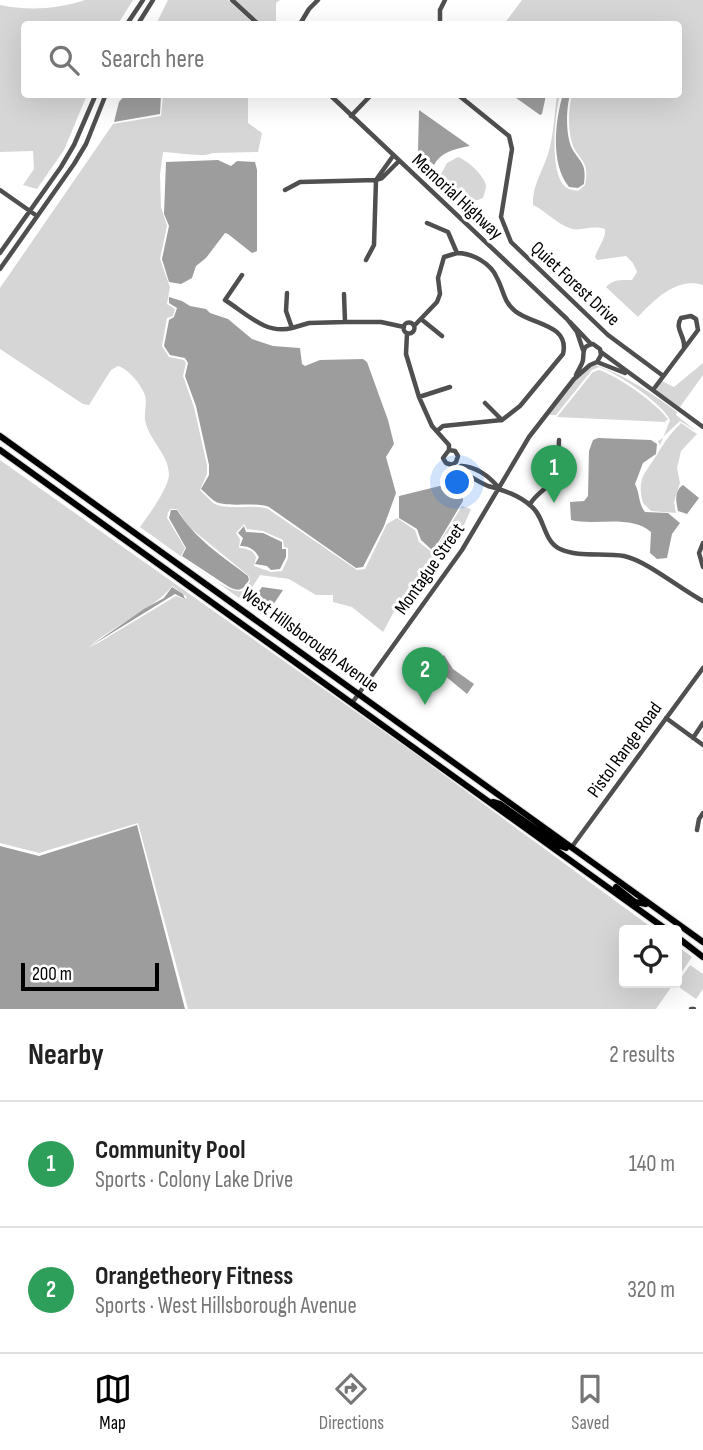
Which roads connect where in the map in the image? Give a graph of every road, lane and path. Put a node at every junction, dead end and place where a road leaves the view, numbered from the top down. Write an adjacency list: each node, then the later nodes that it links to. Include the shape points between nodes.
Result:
1 (143, 0): 6 (street)
2 (153, 0): 7 (street)
3 (232, 0): 8 (street)
4 (318, 0): 9 (street)
5 (445, 0): 10 (street)
6 (129, 21)
7 (140, 21)
8 (255, 21)
9 (302, 21)
10 (440, 21)
11 (94, 98): 22 (street, via 74,145)
12 (104, 98): 23 (street, via 86,144)
13 (333, 98): 16 (street, Memorial Highway)
14 (368, 98): 16 (street)
15 (462, 98): 46 (street, Quiet Forest Drive, via 509,136 512,149 501,217 511,242 608,335)
16 (351, 116): 17 (street, Memorial Highway)
17 (393, 156): 18 (street, Memorial Highway); 19 (street)
18 (399, 161): 19 (street); 33 (street, Memorial Highway)
19 (376, 180): 21 (street, via 300,182); 27 (street, via 374,245)
20 (0, 190): 22 (street)
21 (285, 190)
22 (30, 212): 23 (street); 25 (street)
23 (37, 216): 28 (street)
24 (427, 223): 26 (street, via 448,232)
25 (0, 253)
26 (457, 253): 32 (street, via 444,257 438,278 440,294); 53 (street, via 469,253 486,264 497,276 506,302 520,315 547,326 565,345 563,354 520,406)
27 (366, 260)
28 (0, 269)
29 (242, 275): 37 (street, via 225,300 268,328 278,332)
30 (287, 293): 37 (street, via 286,311)
31 (344, 295): 34 (street)
32 (421, 319): 35 (street); 39 (street)
33 (567, 319): 40 (street, Memorial Highway); 42 (street, Memorial Highway, via 578,332)
34 (345, 322): 36 (street); 37 (street)
35 (414, 326): 36 (street); 38 (street, via 414,331)
36 (404, 327): 38 (street)
37 (292, 328)
38 (407, 333): 50 (street, via 406,354)
39 (442, 336)
40 (591, 344): 42 (street); 43 (street, Memorial Highway)
41 (684, 347): 41 (street, via 698,330 691,316 678,322); 46 (street)
42 (583, 350): 47 (street, Montague Street)
43 (601, 352): 44 (street); 45 (street)
44 (597, 362): 45 (street); 47 (street, Montague Street)
45 (628, 374): 49 (street)
46 (662, 375): 49 (street)
47 (574, 379): 62 (street, Montague Street, via 529,437)
48 (450, 387): 50 (street)
49 (653, 390): 55 (street)
50 (419, 397): 56 (street)
51 (485, 403): 52 (street)
52 (495, 411): 53 (street); 54 (street)
53 (502, 421): 54 (street)
54 (489, 422): 56 (street)
55 (703, 427)
56 (436, 430): 60 (street)
57 (0, 436): 68 (main road, West Hillsborough Avenue)
58 (559, 440): 63 (street, via 555,479)
59 (0, 450): 69 (main road, West Hillsborough Avenue)
60 (449, 450): 61 (street, via 458,456); 61 (street, via 443,458 452,465)
61 (456, 462): 62 (street, via 464,473 487,486)
62 (499, 487): 63 (street); 68 (street, Montague Street, via 462,550)
63 (530, 504): 66 (street, via 558,548 632,559)
64 (703, 543): 65 (street, via 699,554)
65 (703, 567)
66 (703, 601)
67 (703, 668): 70 (street, Pistol Range Road)
68 (358, 695): 69 (street, Montague Street); 77 (main road, West Hillsborough Avenue)
69 (351, 703): 74 (main road, West Hillsborough Avenue)
70 (666, 718): 72 (street); 77 (street, Pistol Range Road)
71 (703, 723): 72 (street)
72 (692, 737): 73 (street)
73 (703, 745)
74 (485, 799): 77 (main road); 78 (main road, West Hillsborough Avenue)
75 (703, 813): 76 (street)
76 (697, 830)
77 (570, 849): 79 (main road, West Hillsborough Avenue)
78 (569, 858): 79 (main road, via 574,857 635,902); 80 (main road, West Hillsborough Avenue)
79 (651, 906): 82 (main road, West Hillsborough Avenue)
80 (660, 925)
81 (682, 941): 83 (main road)
82 (703, 942)
83 (703, 957)

